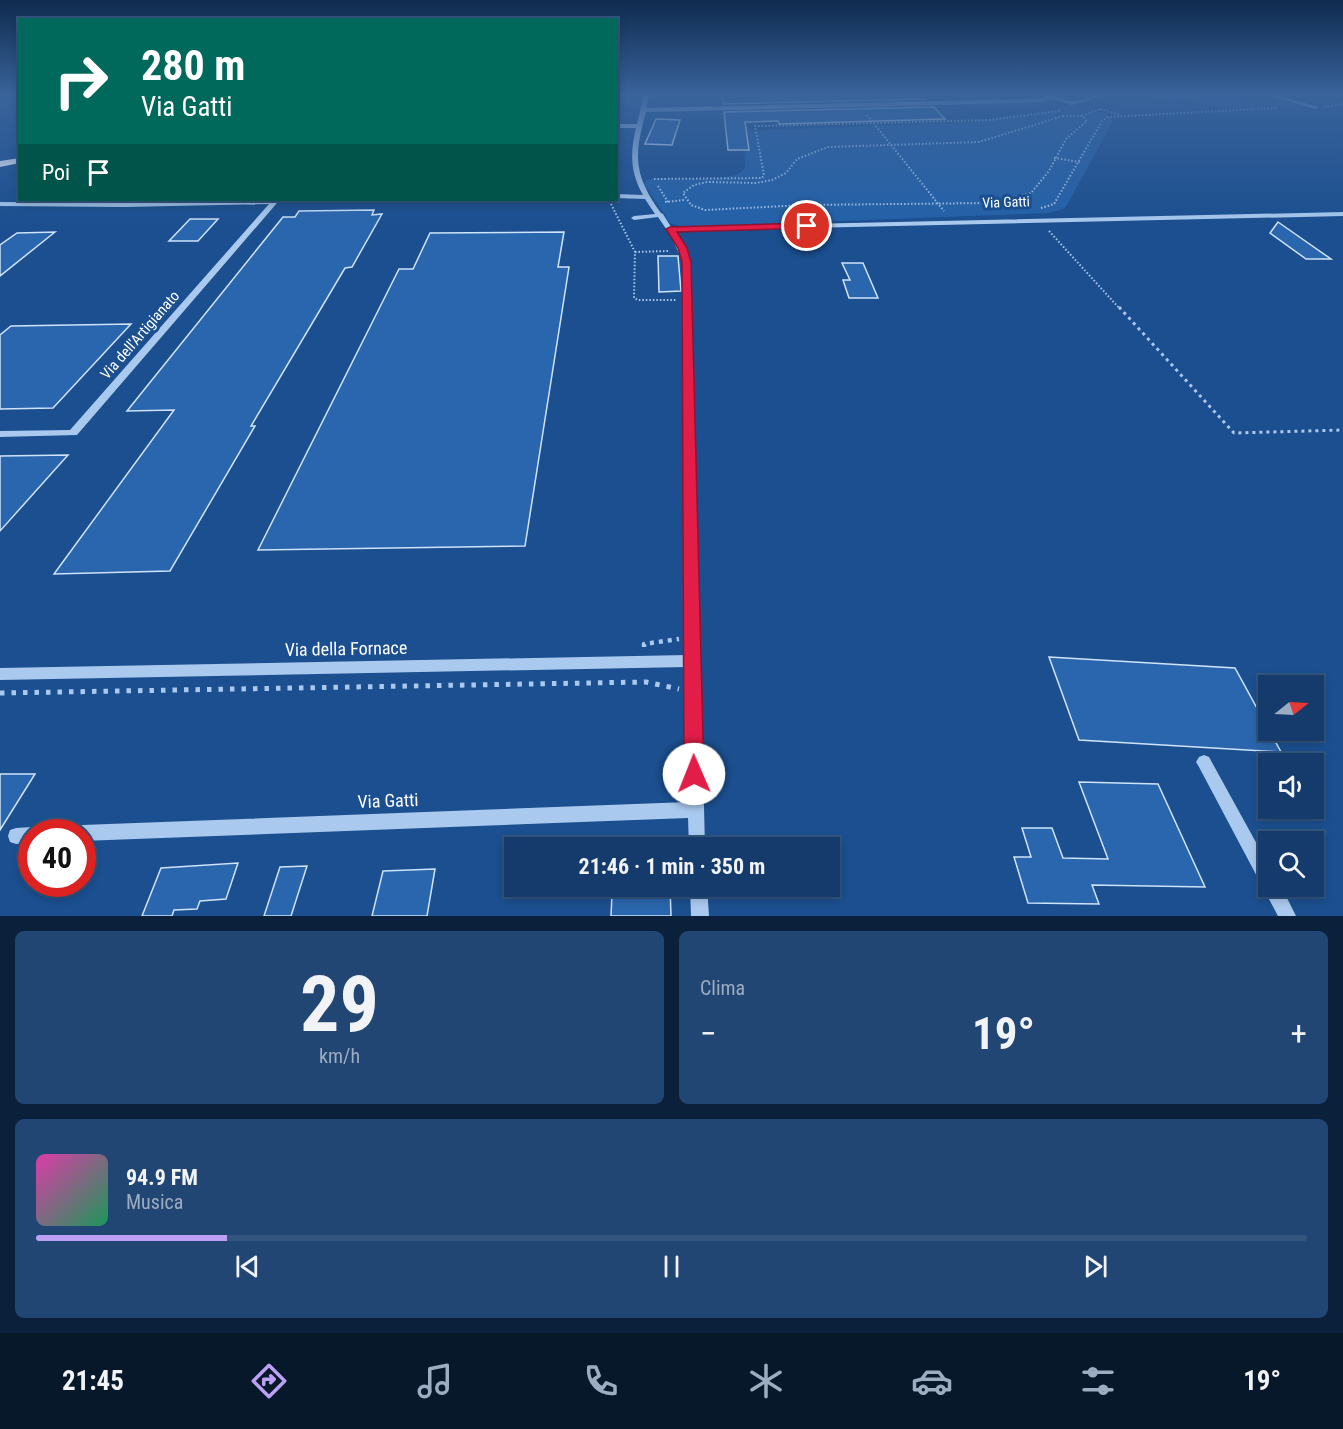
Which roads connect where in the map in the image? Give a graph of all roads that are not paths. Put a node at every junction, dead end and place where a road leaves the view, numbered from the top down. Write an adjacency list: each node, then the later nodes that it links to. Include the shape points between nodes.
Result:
1 (638, 138): 5 (street, via 634,159)
2 (18, 160): 3 (main road)
3 (0, 164)
4 (618, 199): 5 (street)
5 (650, 200): 12 (street)
6 (20, 201): 9 (street)
7 (245, 201): 9 (street)
8 (274, 201): 15 (street, Via dell'Artigianato, via 73,433)
9 (15, 204): 10 (street)
10 (1, 205)
11 (1343, 214): 14 (street, Via Gatti)
12 (661, 215): 13 (street); 14 (street)
13 (634, 218)
14 (670, 229): 16 (street, via 687,262)
15 (0, 434)
16 (692, 661): 17 (street, Via della Fornace); 19 (street)
17 (0, 674)
18 (1204, 762): 22 (street)
19 (695, 810): 20 (street, Via Gatti); 21 (street)
20 (96, 832)
21 (696, 837)
22 (1258, 863)
23 (699, 897): 25 (street)
24 (1277, 897): 26 (street)
25 (700, 916)
26 (1287, 916)

